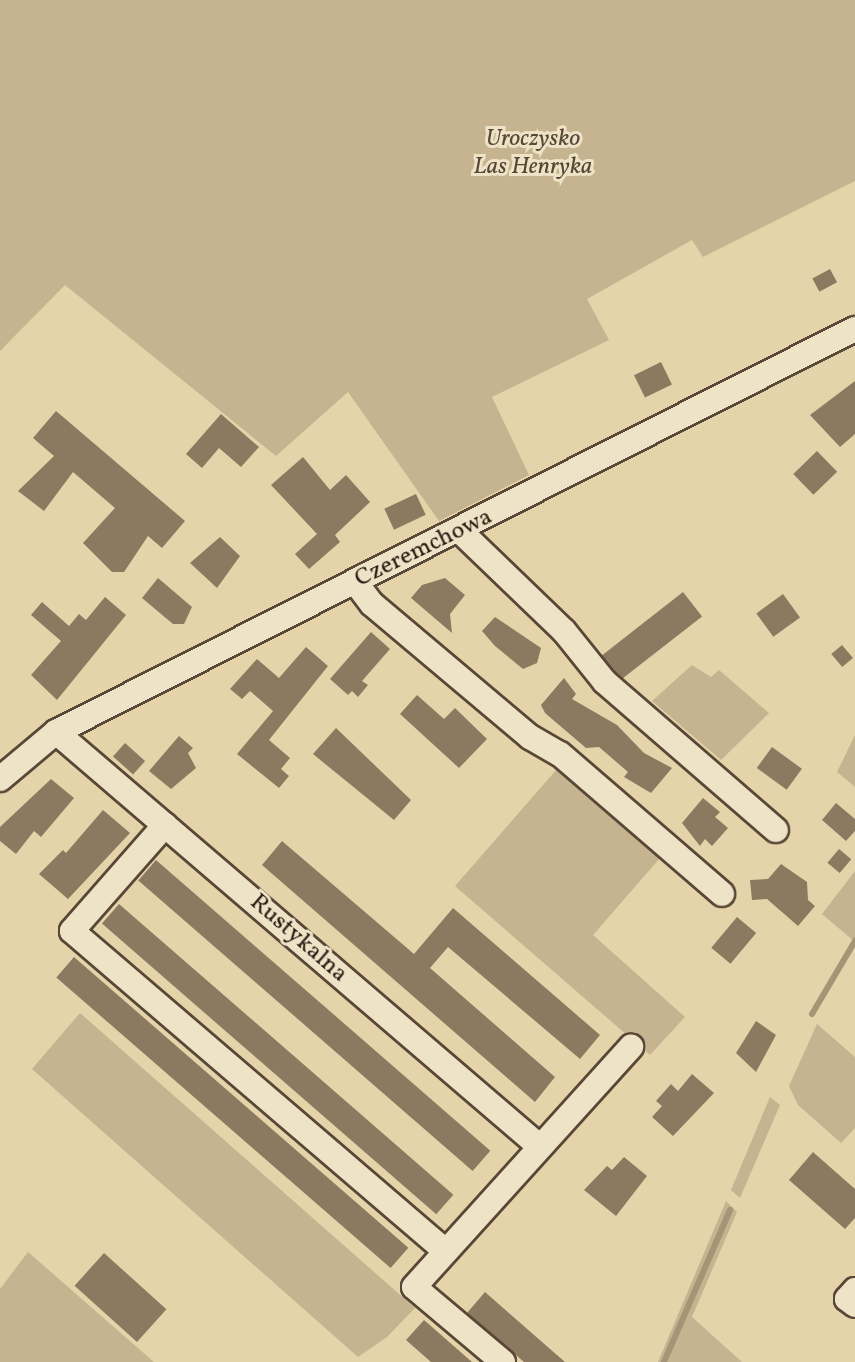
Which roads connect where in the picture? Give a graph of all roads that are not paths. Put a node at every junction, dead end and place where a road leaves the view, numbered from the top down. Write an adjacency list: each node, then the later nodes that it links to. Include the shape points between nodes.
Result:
1 (855, 328): 2 (street, Czeremchowa)
2 (460, 531): 3 (street, Czeremchowa); 7 (street, via 564,631 605,682)
3 (356, 583): 4 (street, Czeremchowa); 8 (street, via 372,604 530,737 560,754)
4 (56, 732): 5 (street, Czeremchowa); 6 (street, Rustykalna)
5 (0, 779)
6 (165, 825): 10 (street, Rustykalna); 11 (street, via 72,931)
7 (776, 830)
8 (722, 894)
9 (631, 1047): 10 (street)
10 (539, 1146): 11 (street)
11 (446, 1251): 14 (street, via 414,1287)
12 (855, 1290): 13 (street, via 847,1299)
13 (855, 1305)
14 (503, 1362)

